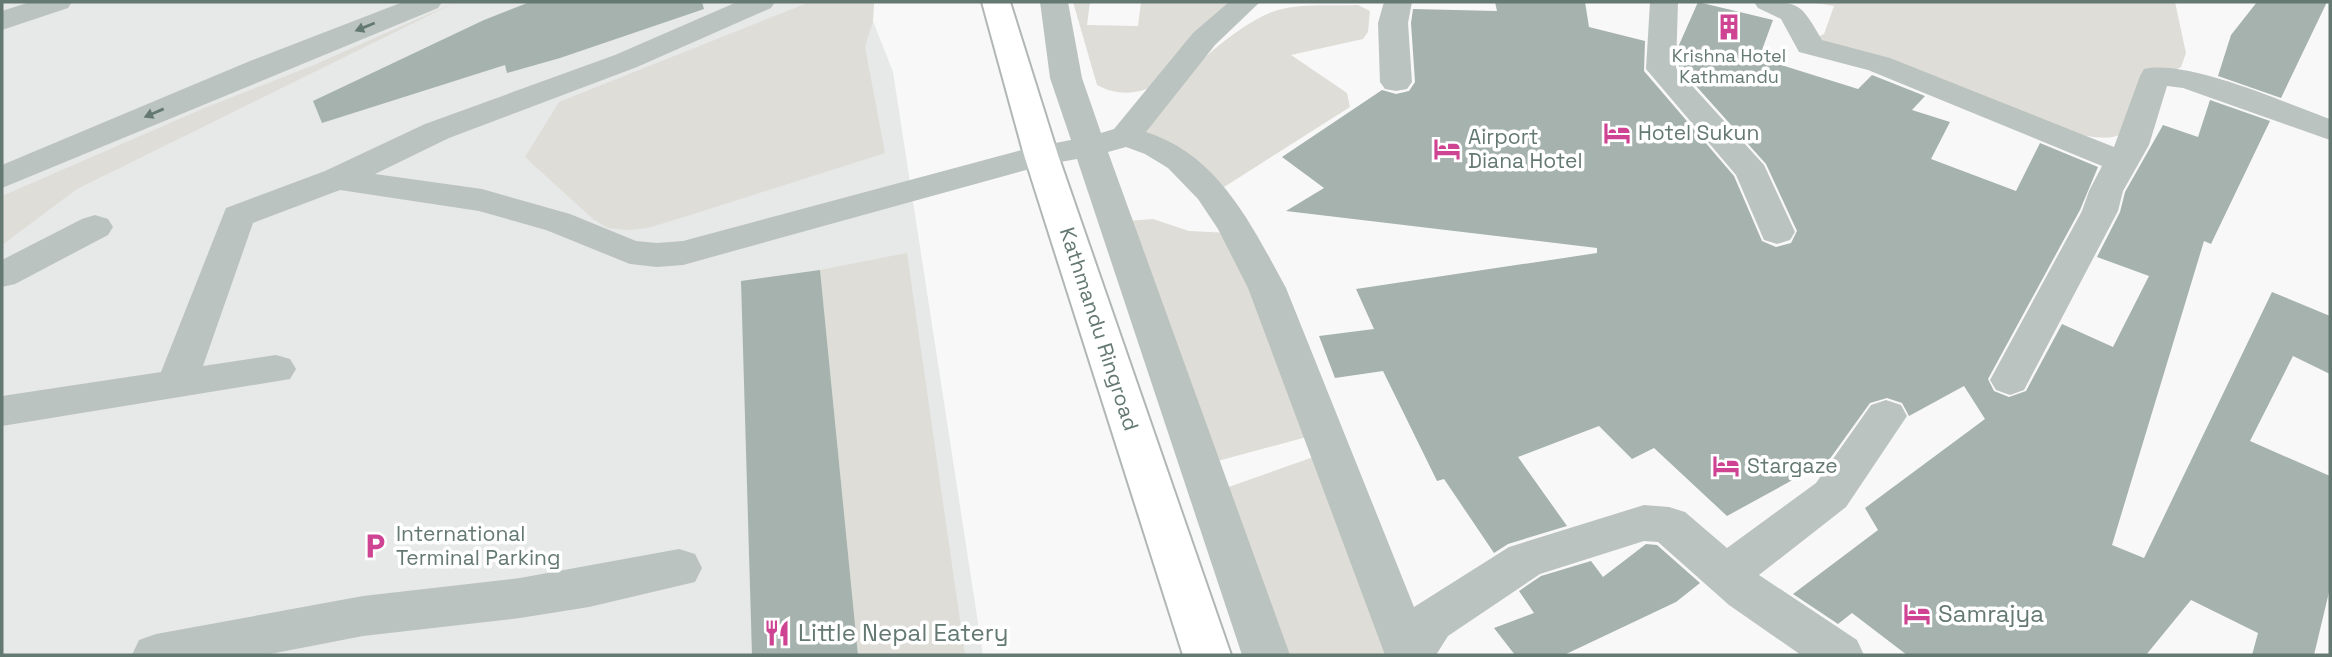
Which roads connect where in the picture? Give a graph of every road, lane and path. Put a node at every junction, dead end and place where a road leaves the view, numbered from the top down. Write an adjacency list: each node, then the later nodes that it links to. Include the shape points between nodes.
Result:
1 (58, 2): 10 (street)
2 (428, 2): 16 (street, one-way to 16)
3 (761, 2): 17 (street, via 626,61 437,131)
4 (996, 2): 14 (highway, Kathmandu Ringroad)
5 (1054, 2): 13 (street, via 1066,78)
6 (1246, 2): 13 (street, via 1204,39)
7 (1398, 2): 11 (street, via 1393,23)
8 (1664, 2): 19 (street, via 1661,69 1752,172)
9 (1768, 2): 15 (street, via 1793,14 1810,46 1879,64)
10 (2, 21)
11 (1396, 82)
12 (2330, 131): 15 (street, via 2188,79 2155,76)
13 (1108, 142): 14 (street); 30 (street); 31 (street, via 1161,148 1199,176 1242,241 1267,288)
14 (1041, 155): 17 (street, via 796,224 657,256 629,252 558,222 482,201); 29 (highway, Kathmandu Ringroad)
15 (2122, 162): 22 (street)
16 (2, 177)
17 (337, 179): 23 (street, via 238,216)
18 (95, 227): 20 (street)
19 (1777, 232)
20 (2, 275)
21 (276, 369): 23 (street)
22 (2010, 380)
23 (176, 384): 24 (street)
24 (2, 411)
25 (1886, 416): 27 (street, via 1831,495)
26 (679, 568): 28 (street, via 561,592 363,616)
27 (1726, 574): 31 (street, via 1669,525 1644,523 1525,560 1431,622); 32 (street)
28 (156, 655)
29 (1207, 655)
30 (1266, 655)
31 (1409, 655)
32 (1840, 655)

